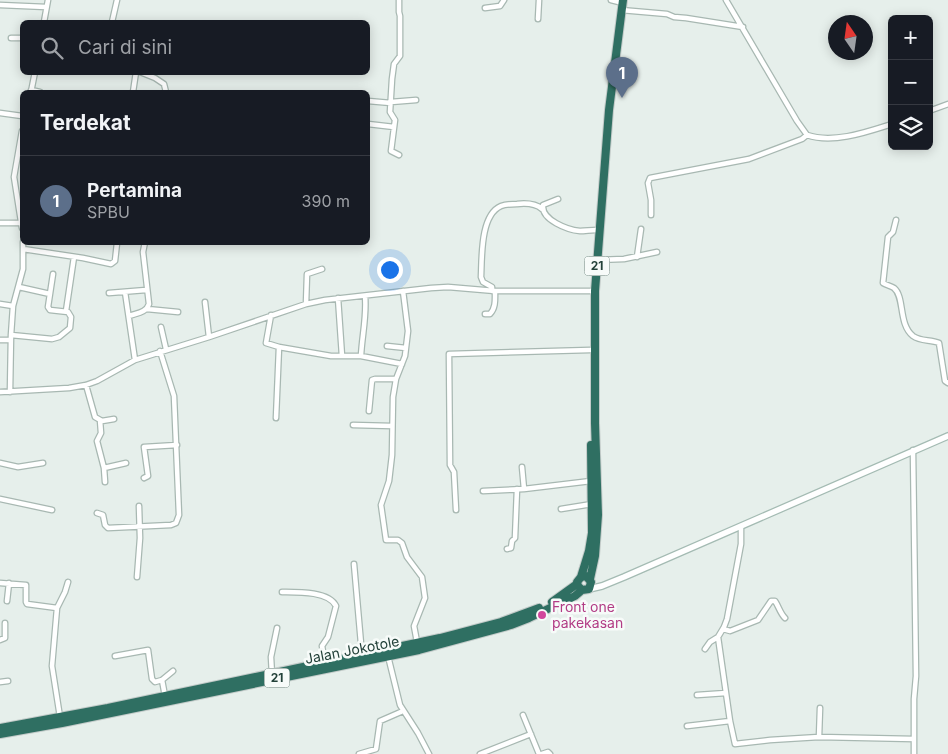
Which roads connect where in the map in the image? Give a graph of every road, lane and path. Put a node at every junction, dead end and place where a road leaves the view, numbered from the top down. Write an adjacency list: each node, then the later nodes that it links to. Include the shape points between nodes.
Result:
1 (48, 0): 9 (street)
2 (117, 0): 13 (street)
3 (399, 0): 25 (street, via 400,56 393,68)
4 (504, 0): 10 (street, via 500,6)
5 (538, 0): 11 (street)
6 (726, 0): 14 (street)
7 (619, 3): 14 (street, via 681,19); 44 (highway, 21, via 605,109); 52 (highway, 21)
8 (0, 5): 9 (street)
9 (46, 7): 12 (street)
10 (485, 8)
11 (538, 19)
12 (44, 20)
13 (112, 20)
14 (743, 27): 33 (street)
15 (11, 38): 16 (street)
16 (20, 38)
17 (34, 75): 20 (street)
18 (136, 75): 21 (street)
19 (148, 75): 22 (street, via 164,84)
20 (31, 90)
21 (133, 90)
22 (166, 90)
23 (416, 100): 25 (street)
24 (370, 101): 25 (street)
25 (391, 103): 32 (street)
26 (948, 104): 27 (street)
27 (933, 110)
28 (0, 113): 29 (street)
29 (20, 116)
30 (370, 124): 32 (street)
31 (888, 125): 33 (street, via 848,137)
32 (394, 127): 35 (street, via 391,150)
33 (807, 135): 39 (street, via 748,159 650,178)
34 (20, 142): 37 (street, via 14,177)
35 (399, 155)
36 (558, 199): 38 (street, via 545,203)
37 (20, 205)
38 (542, 209): 44 (street, via 552,221 579,231); 58 (street, via 526,203 504,205 497,208 487,222 481,278)
39 (651, 215)
40 (896, 220): 89 (street, via 888,237 883,283 897,292 902,317 911,334 920,340 939,343)
41 (0, 223): 42 (street)
42 (20, 223)
43 (641, 228): 50 (street)
44 (596, 230): 59 (highway, 21)
45 (23, 245): 48 (street)
46 (117, 245): 51 (street, via 115,261 111,264)
47 (144, 245): 56 (street)
48 (23, 249): 51 (street); 55 (street)
49 (657, 252): 50 (street)
50 (637, 256): 52 (street)
51 (74, 257): 70 (street)
52 (597, 260): 59 (highway, 21)
53 (322, 270): 67 (street, via 307,274)
54 (53, 274): 62 (street)
55 (19, 287): 62 (street); 68 (street)
56 (146, 290): 60 (street); 69 (street)
57 (403, 291): 58 (street, via 448,287); 63 (street); 81 (street, via 408,331)
58 (494, 291): 59 (street); 72 (street, via 495,305 490,314)
59 (593, 291): 83 (highway, 21); 100 (highway, 21)
60 (125, 292): 61 (street); 74 (street)
61 (109, 293)
62 (50, 294): 70 (street, via 50,310)
63 (365, 296): 64 (street); 85 (street)
64 (338, 298): 67 (street); 84 (street)
65 (205, 302): 77 (street)
66 (0, 304): 68 (street)
67 (306, 304): 73 (street)
68 (13, 306): 76 (street)
69 (147, 309): 71 (street); 74 (street)
70 (66, 311): 76 (street, via 71,317 70,328 60,337)
71 (178, 312)
72 (485, 314)
73 (271, 315): 77 (street); 80 (street, via 266,343)
74 (129, 316): 86 (street)
75 (161, 327): 82 (street)
76 (10, 337): 78 (street); 92 (street)
77 (209, 337): 82 (street)
78 (0, 340)
79 (387, 346): 81 (street)
80 (279, 347): 84 (street); 94 (street)
81 (406, 348): 87 (street)
82 (163, 350): 86 (street); 101 (street, via 174,396)
83 (590, 350): 100 (highway, 21); 118 (street, via 449,354 450,465 454,472)
84 (342, 356): 85 (street)
85 (361, 356): 87 (street)
86 (135, 360): 90 (street)
87 (402, 364): 88 (street)
88 (396, 380): 93 (street, via 372,380); 98 (street)
89 (948, 383)
90 (86, 385): 92 (street); 96 (street, via 96,417)
91 (0, 392): 92 (street)
92 (10, 392)
93 (370, 411)
94 (276, 418)
95 (114, 419): 96 (street)
96 (100, 420): 107 (street, via 101,432 97,441)
97 (353, 425): 98 (street)
98 (392, 426): 139 (street, via 388,481 381,509 386,540 402,543 407,557 422,577 425,598 414,626)
99 (948, 436): 102 (main road)
100 (593, 437): 109 (highway, 21); 129 (highway, 21, via 598,515 595,556)
101 (177, 446): 108 (street, via 144,447 148,477); 121 (street, via 180,514 171,525)
102 (913, 450): 122 (main road); 165 (street)
103 (0, 463): 104 (street, via 18,467)
104 (44, 463)
105 (126, 463): 107 (street)
106 (522, 467): 112 (street)
107 (104, 468): 110 (street)
108 (144, 478)
109 (591, 481): 112 (street); 115 (highway, 21)
110 (105, 482)
111 (517, 489): 112 (street); 113 (street); 123 (street, via 515,538)
112 (524, 489)
113 (483, 491)
114 (0, 499): 117 (street)
115 (592, 504): 119 (street); 129 (highway, 21)
116 (139, 506): 121 (street)
117 (52, 510)
118 (456, 510)
119 (561, 510)
120 (97, 513): 121 (street, via 104,516 106,527)
121 (140, 527): 125 (street)
122 (741, 527): 129 (main road, via 609,583); 136 (street, via 737,571)
123 (507, 549)
124 (354, 564): 142 (street)
125 (136, 577)
126 (0, 582): 128 (street)
127 (68, 582): 132 (street)
128 (9, 583): 131 (street); 132 (street, via 26,585 27,604)
129 (585, 584): 139 (highway, Jalan Jokotole / 21, via 520,616); 141 (highway, Jalan Jokotole / 21, via 575,596 510,625 450,642)
130 (282, 592): 144 (street, via 319,595 335,602 328,637 322,646)
131 (7, 601)
132 (57, 608): 157 (street, via 52,673)
133 (785, 618): 136 (street, via 780,614 777,603 771,601 758,620 730,631)
134 (4, 623): 138 (street, via 5,638)
135 (277, 628): 147 (street, via 270,657)
136 (723, 630): 137 (street)
137 (718, 638): 140 (street); 151 (street)
138 (0, 640)
139 (417, 642): 141 (highway, Jalan Jokotole / 21)
140 (705, 649)
141 (387, 652): 142 (highway, Jalan Jokotole / 21); 145 (highway, Jalan Jokotole / 21); 155 (street)
142 (362, 655): 144 (highway, Jalan Jokotole / 21)
143 (115, 656): 148 (street, via 148,650 152,679 155,682)
144 (325, 662): 145 (highway, Jalan Jokotole / 21)
145 (305, 669): 147 (highway, Jalan Jokotole / 21)
146 (173, 672): 148 (street)
147 (272, 676): 153 (highway, Jalan Jokotole / 21); 159 (highway, Jalan Jokotole / 21)
148 (162, 680): 153 (street)
149 (8, 681): 150 (street)
150 (0, 682)
151 (726, 693): 152 (street); 158 (street)
152 (697, 695)
153 (166, 696): 157 (highway, Jalan Jokotole / 21)
154 (820, 708): 164 (street)
155 (403, 711): 166 (street, via 380,721 376,749); 167 (street)
156 (523, 715): 163 (street)
157 (60, 717): 159 (highway, Jalan Jokotole / 21)
158 (730, 721): 160 (street); 164 (street, via 733,740 737,744)
159 (35, 725): 161 (highway, Jalan Jokotole / 21); 162 (highway, Jalan Jokotole / 21)
160 (686, 726)
161 (0, 728)
162 (0, 734)
163 (531, 734): 168 (street); 169 (street)
164 (819, 738): 165 (street)
165 (914, 739): 171 (street)
166 (359, 754)
167 (429, 754)
168 (480, 754)
169 (541, 754): 170 (street)
170 (550, 754)
171 (914, 754)

